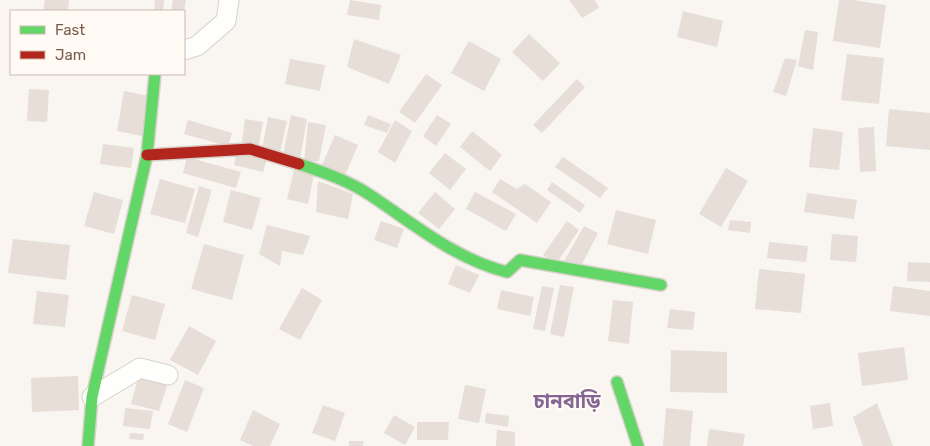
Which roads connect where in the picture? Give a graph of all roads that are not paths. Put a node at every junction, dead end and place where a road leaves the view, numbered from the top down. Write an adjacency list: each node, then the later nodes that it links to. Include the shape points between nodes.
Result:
1 (229, 0): 2 (street, via 226,21 197,46)
2 (185, 50)
3 (156, 75): 4 (street)
4 (147, 155): 5 (street, via 250,149 323,172 368,194 425,234 487,267 507,272 520,260); 8 (street)
5 (661, 285)
6 (168, 375): 8 (street, via 140,368)
7 (618, 382): 10 (street)
8 (92, 397): 9 (street)
9 (88, 446)
10 (638, 446)

